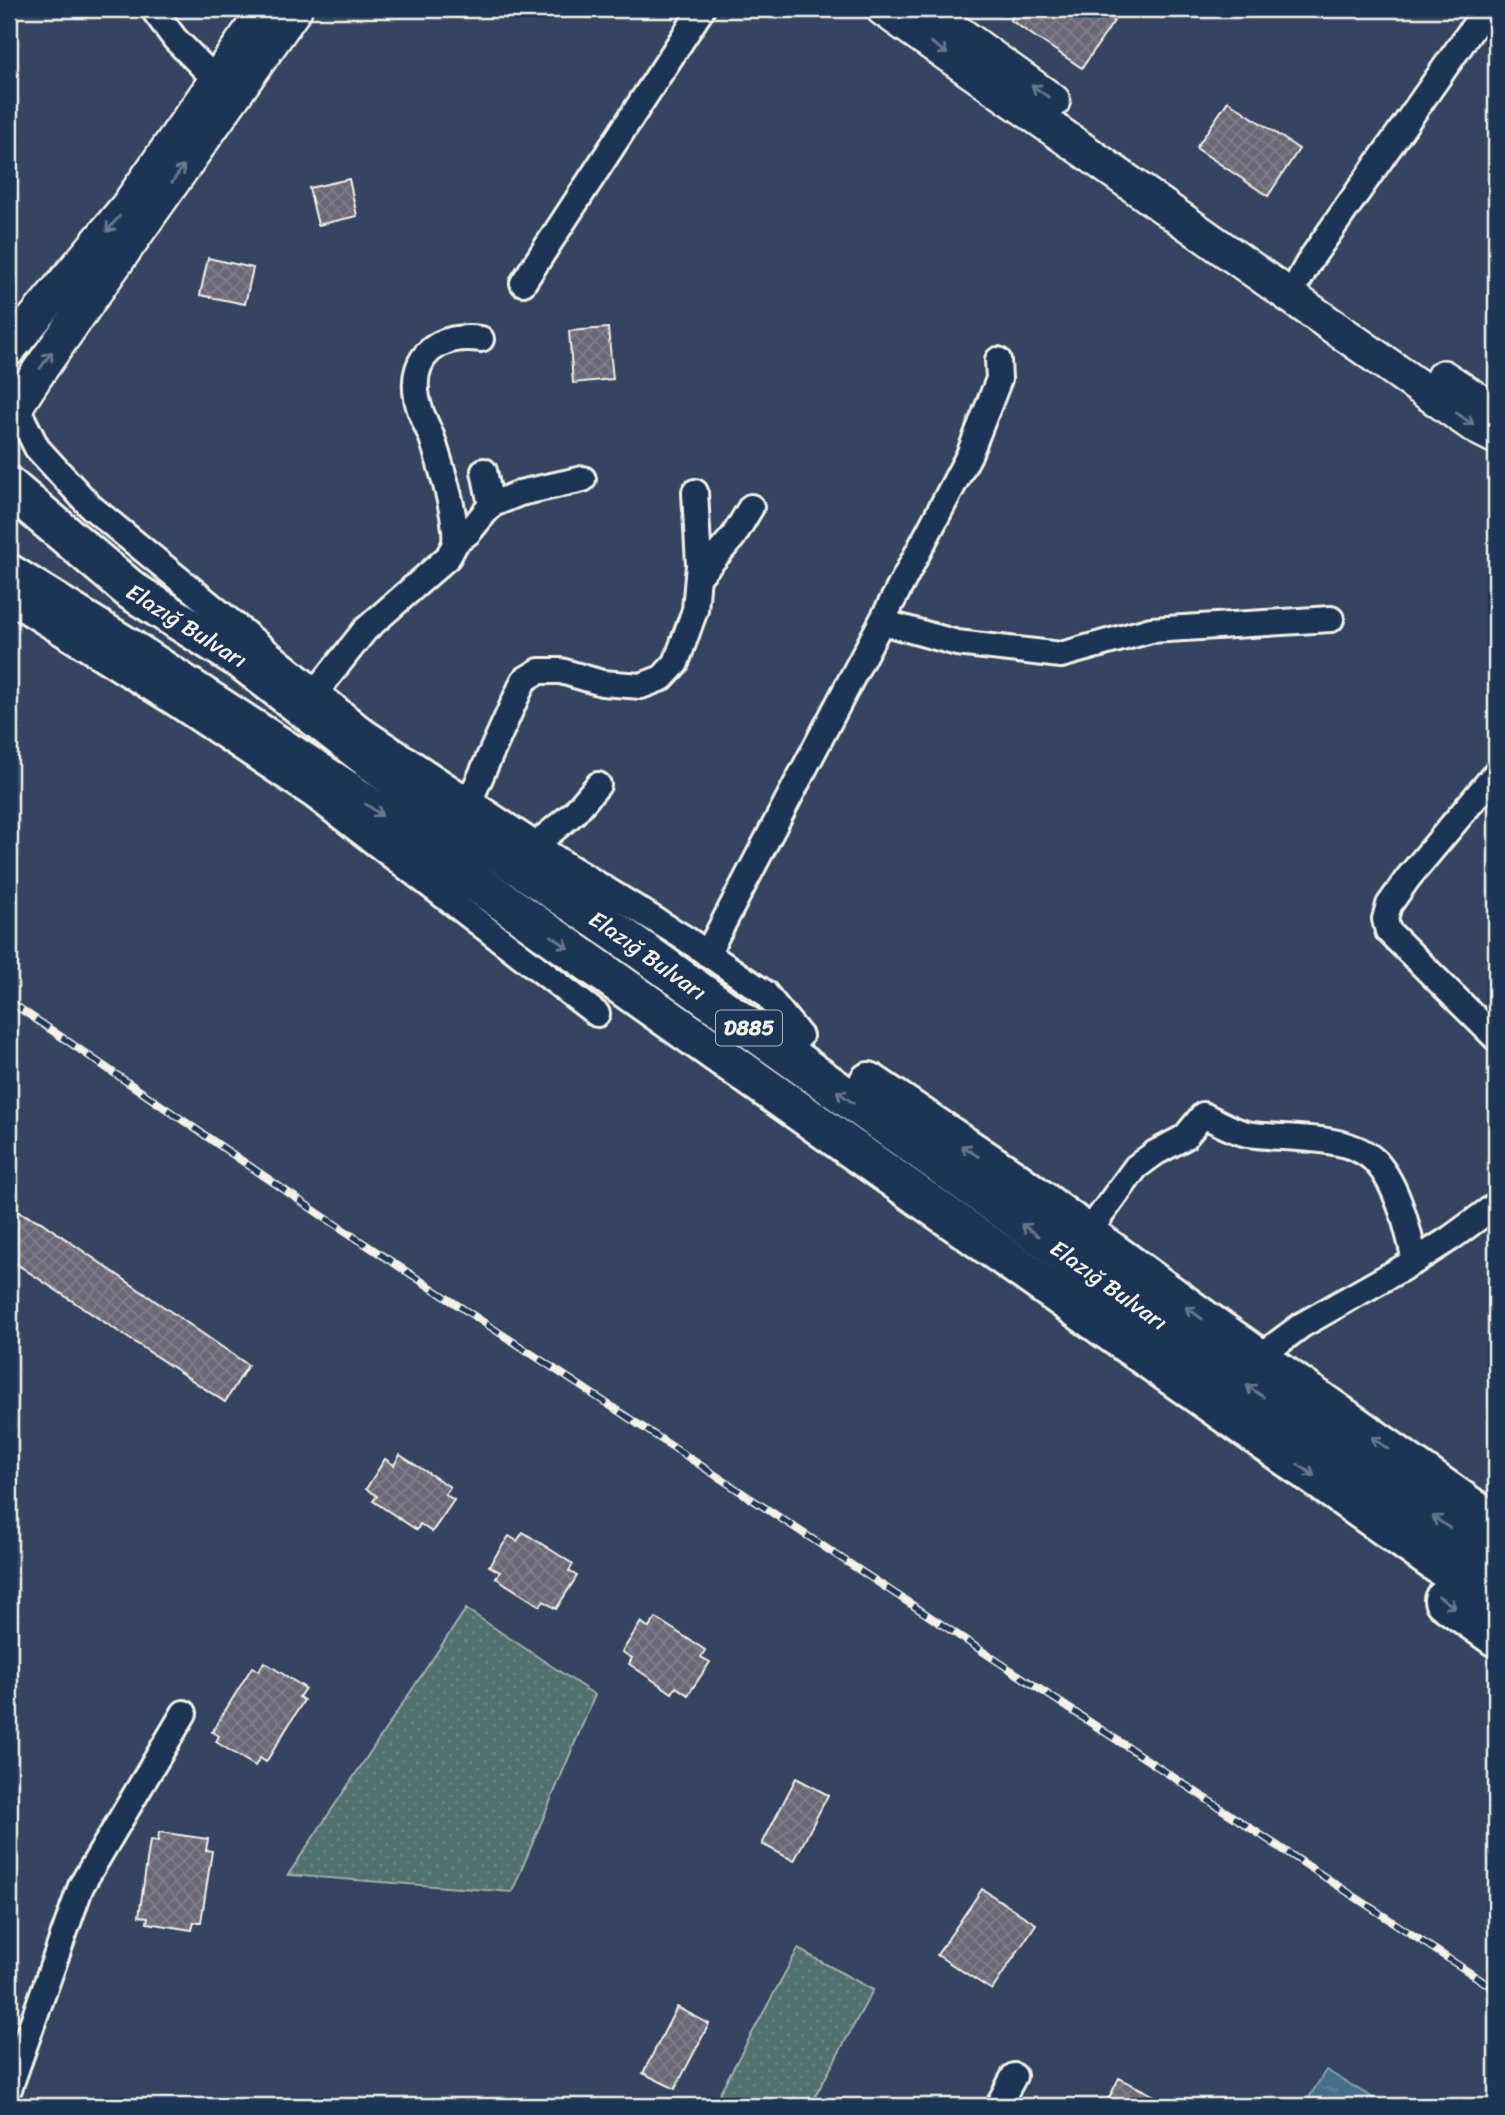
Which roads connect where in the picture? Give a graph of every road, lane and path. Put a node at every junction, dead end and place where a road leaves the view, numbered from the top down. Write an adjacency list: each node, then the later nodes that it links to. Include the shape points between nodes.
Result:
1 (153, 9): 8 (street)
2 (266, 9): 8 (street)
3 (295, 9): 14 (street, one-way to 3)
4 (702, 9): 10 (street)
5 (883, 9): 16 (street, one-way to 16)
6 (925, 9): 9 (street, one-way to 6)
7 (1486, 9): 9 (street)
8 (216, 80): 12 (street, one-way to 12, via 127,207)
9 (1300, 278): 15 (street)
10 (523, 283)
11 (481, 339): 23 (street, via 463,336 436,345 420,360 416,381 417,400 453,515)
12 (9, 349)
13 (998, 360): 28 (street, via 999,379 969,455)
14 (12, 412): 29 (street, via 37,448 90,506)
15 (1496, 412)
16 (1496, 437)
17 (484, 471): 21 (street)
18 (583, 479): 21 (street, via 520,493)
19 (9, 487): 34 (highway, Elazığ Bulvarı / D885, via 132,591 243,661 421,799)
20 (695, 492): 25 (street)
21 (491, 505): 23 (street)
22 (751, 507): 25 (street, via 733,537)
23 (455, 543): 29 (street, via 449,557 365,630)
24 (9, 574): 39 (highway, Elazığ Bulvarı / D885, one-way to 39, via 344,789)
25 (698, 577): 32 (street, via 695,610 676,663 662,677 641,686 539,671 524,680)
26 (9, 600): 36 (street, via 314,796)
27 (1331, 619): 28 (street, via 1151,629 1061,654 957,643)
28 (881, 622): 35 (street)
29 (316, 692): 32 (street)
30 (1496, 773): 38 (street, via 1408,878 1385,919 1388,931)
31 (598, 785): 33 (street, via 574,813)
32 (470, 802): 33 (street)
33 (535, 845): 35 (street)
34 (626, 940): 37 (highway); 45 (highway, Elazığ Bulvarı / D885, one-way to 34)
35 (707, 954): 37 (street, via 765,993)
36 (597, 1014)
37 (800, 1036): 41 (highway, one-way to 37)
38 (1496, 1038)
39 (767, 1090): 46 (highway, Elazığ Bulvarı / D885, one-way to 46); 47 (highway, one-way to 47, via 880,1194 1007,1290)
40 (1496, 1205): 42 (street)
41 (1087, 1234): 42 (street, via 1136,1167 1185,1137 1203,1115 1244,1133 1360,1149 1376,1162 1389,1183 1404,1216); 43 (highway, one-way to 41)
42 (1415, 1261): 43 (street, via 1302,1325)
43 (1258, 1358): 44 (highway, one-way to 43)
44 (1496, 1525)
45 (1496, 1562)
46 (1496, 1605)
47 (1496, 1637)
48 (184, 1713): 50 (street, via 81,1886)
49 (1014, 2076): 51 (street)
50 (9, 2090)
51 (998, 2106)

